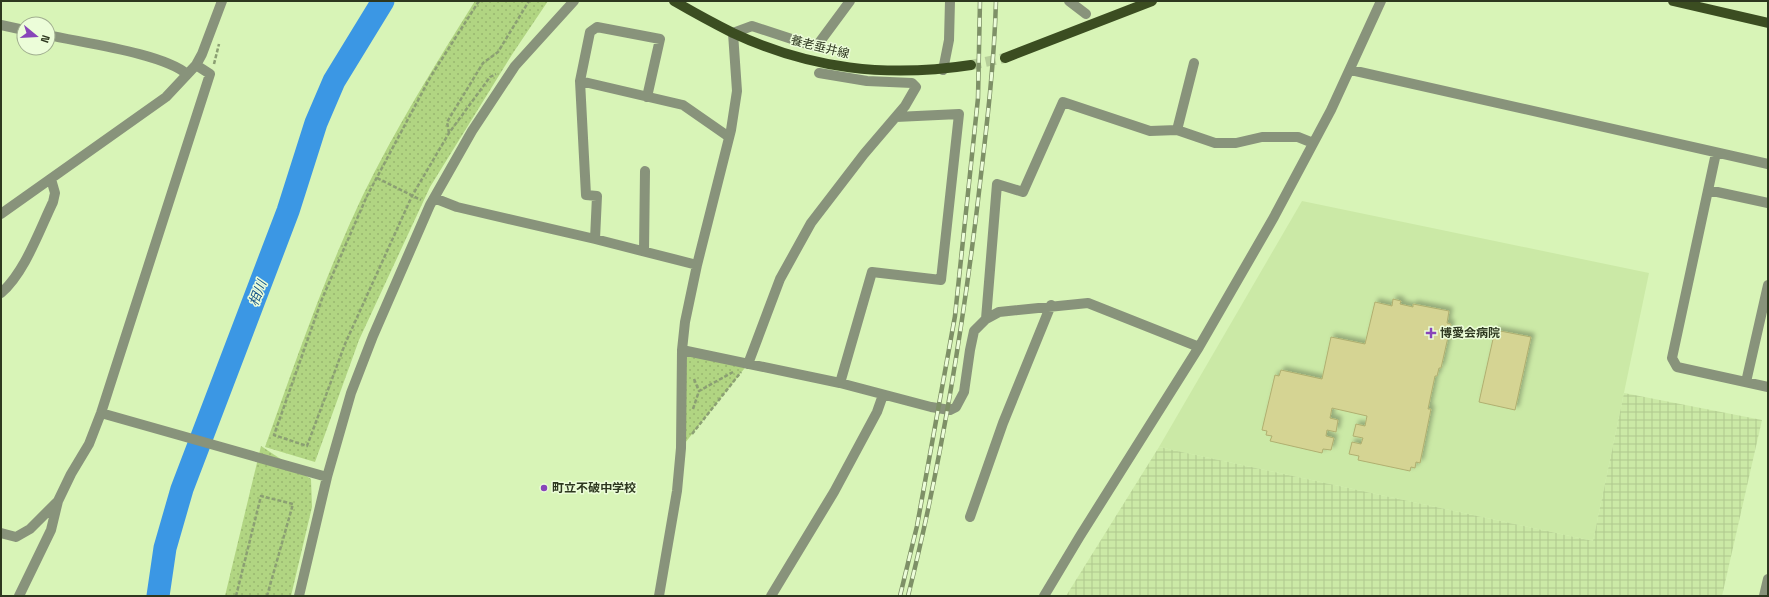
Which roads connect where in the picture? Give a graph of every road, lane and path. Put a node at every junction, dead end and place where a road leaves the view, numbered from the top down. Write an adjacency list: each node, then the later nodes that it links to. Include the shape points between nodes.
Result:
1 (222, 1): 20 (street)
2 (479, 1): 37 (path, via 431,76)
3 (529, 1): 31 (path, via 498,52 483,63 447,122)
4 (574, 1): 22 (street)
5 (674, 1): 16 (main road, 養老垂井線)
6 (850, 1): 16 (street, via 816,47 752,26)
7 (950, 1): 23 (street, via 949,40)
8 (1069, 1): 12 (street)
9 (1152, 1): 18 (main road)
10 (1381, 1): 24 (street)
11 (1673, 1): 13 (main road)
12 (1086, 14)
13 (1768, 23)
14 (1, 25): 15 (street)
15 (16, 28)
16 (733, 33): 23 (main road, 養老垂井線, via 777,50 826,64 885,72); 32 (street, via 737,91)
17 (56, 37): 26 (street, via 141,55 180,68)
18 (1005, 58)
19 (1194, 63): 30 (street)
20 (196, 65): 26 (street); 59 (street, via 210,74)
21 (971, 65): 23 (main road, 養老垂井線)
22 (515, 66): 31 (path, via 490,77); 41 (street, via 472,131)
23 (943, 70)
24 (1351, 70): 33 (street); 34 (street)
25 (819, 72): 29 (street, via 867,81 912,83 916,87)
26 (187, 74): 38 (street, via 166,97)
27 (580, 81): 28 (street); 28 (street, via 590,32 597,27 660,39); 44 (street, via 586,195 596,196)
28 (647, 97): 32 (street, via 683,105)
29 (896, 117): 53 (street, via 827,199 811,222 780,279); 56 (street, via 959,114 941,280 872,272)
30 (1177, 130): 33 (street, via 1215,143 1236,143 1262,137 1298,137); 50 (street, via 1150,131 1063,102 1023,192 997,184)
31 (449, 133): 40 (path)
32 (729, 137): 46 (street)
33 (1313, 143): 51 (street, via 1274,217)
34 (1716, 153): 35 (street); 39 (street)
35 (1768, 164)
36 (645, 171): 45 (street)
37 (377, 178): 40 (path); 40 (path, via 322,299 274,435 307,446 345,344)
38 (51, 180): 43 (street); 48 (street, via 55,193 53,202 18,273)
39 (1708, 190): 42 (street); 55 (street, via 1672,358 1677,367)
40 (412, 196)
41 (434, 198): 44 (street, via 457,206); 61 (street, via 351,392)
42 (1768, 203)
43 (1, 214)
44 (595, 239): 45 (street)
45 (644, 251): 46 (street)
46 (697, 264): 52 (street)
47 (1768, 285): 55 (street)
48 (1, 293)
49 (1051, 305): 50 (street, via 999,312); 51 (street, via 1088,303); 63 (street, via 1003,423)
50 (986, 319): 58 (street, via 974,331 964,392 956,407 950,410 931,407)
51 (1199, 347): 72 (street)
52 (682, 350): 53 (street); 60 (street)
53 (748, 364): 54 (path, via 699,391); 56 (street); 60 (path)
54 (693, 377)
55 (1746, 382): 57 (street)
56 (840, 383): 58 (street)
57 (1768, 387)
58 (883, 394): 71 (street, via 877,412 834,492)
59 (101, 413): 61 (street); 62 (street, via 89,444)
60 (681, 448): 70 (street, via 677,491)
61 (327, 477): 69 (street)
62 (58, 501): 64 (street, via 30,529 16,537); 66 (street, via 51,530)
63 (970, 517)
64 (1, 533)
65 (1768, 579): 73 (street)
66 (19, 596)
67 (236, 596): 68 (path, via 261,496 293,504)
68 (267, 596)
69 (299, 596)
70 (659, 596)
71 (771, 596)
72 (1044, 596)
73 (1764, 596)

